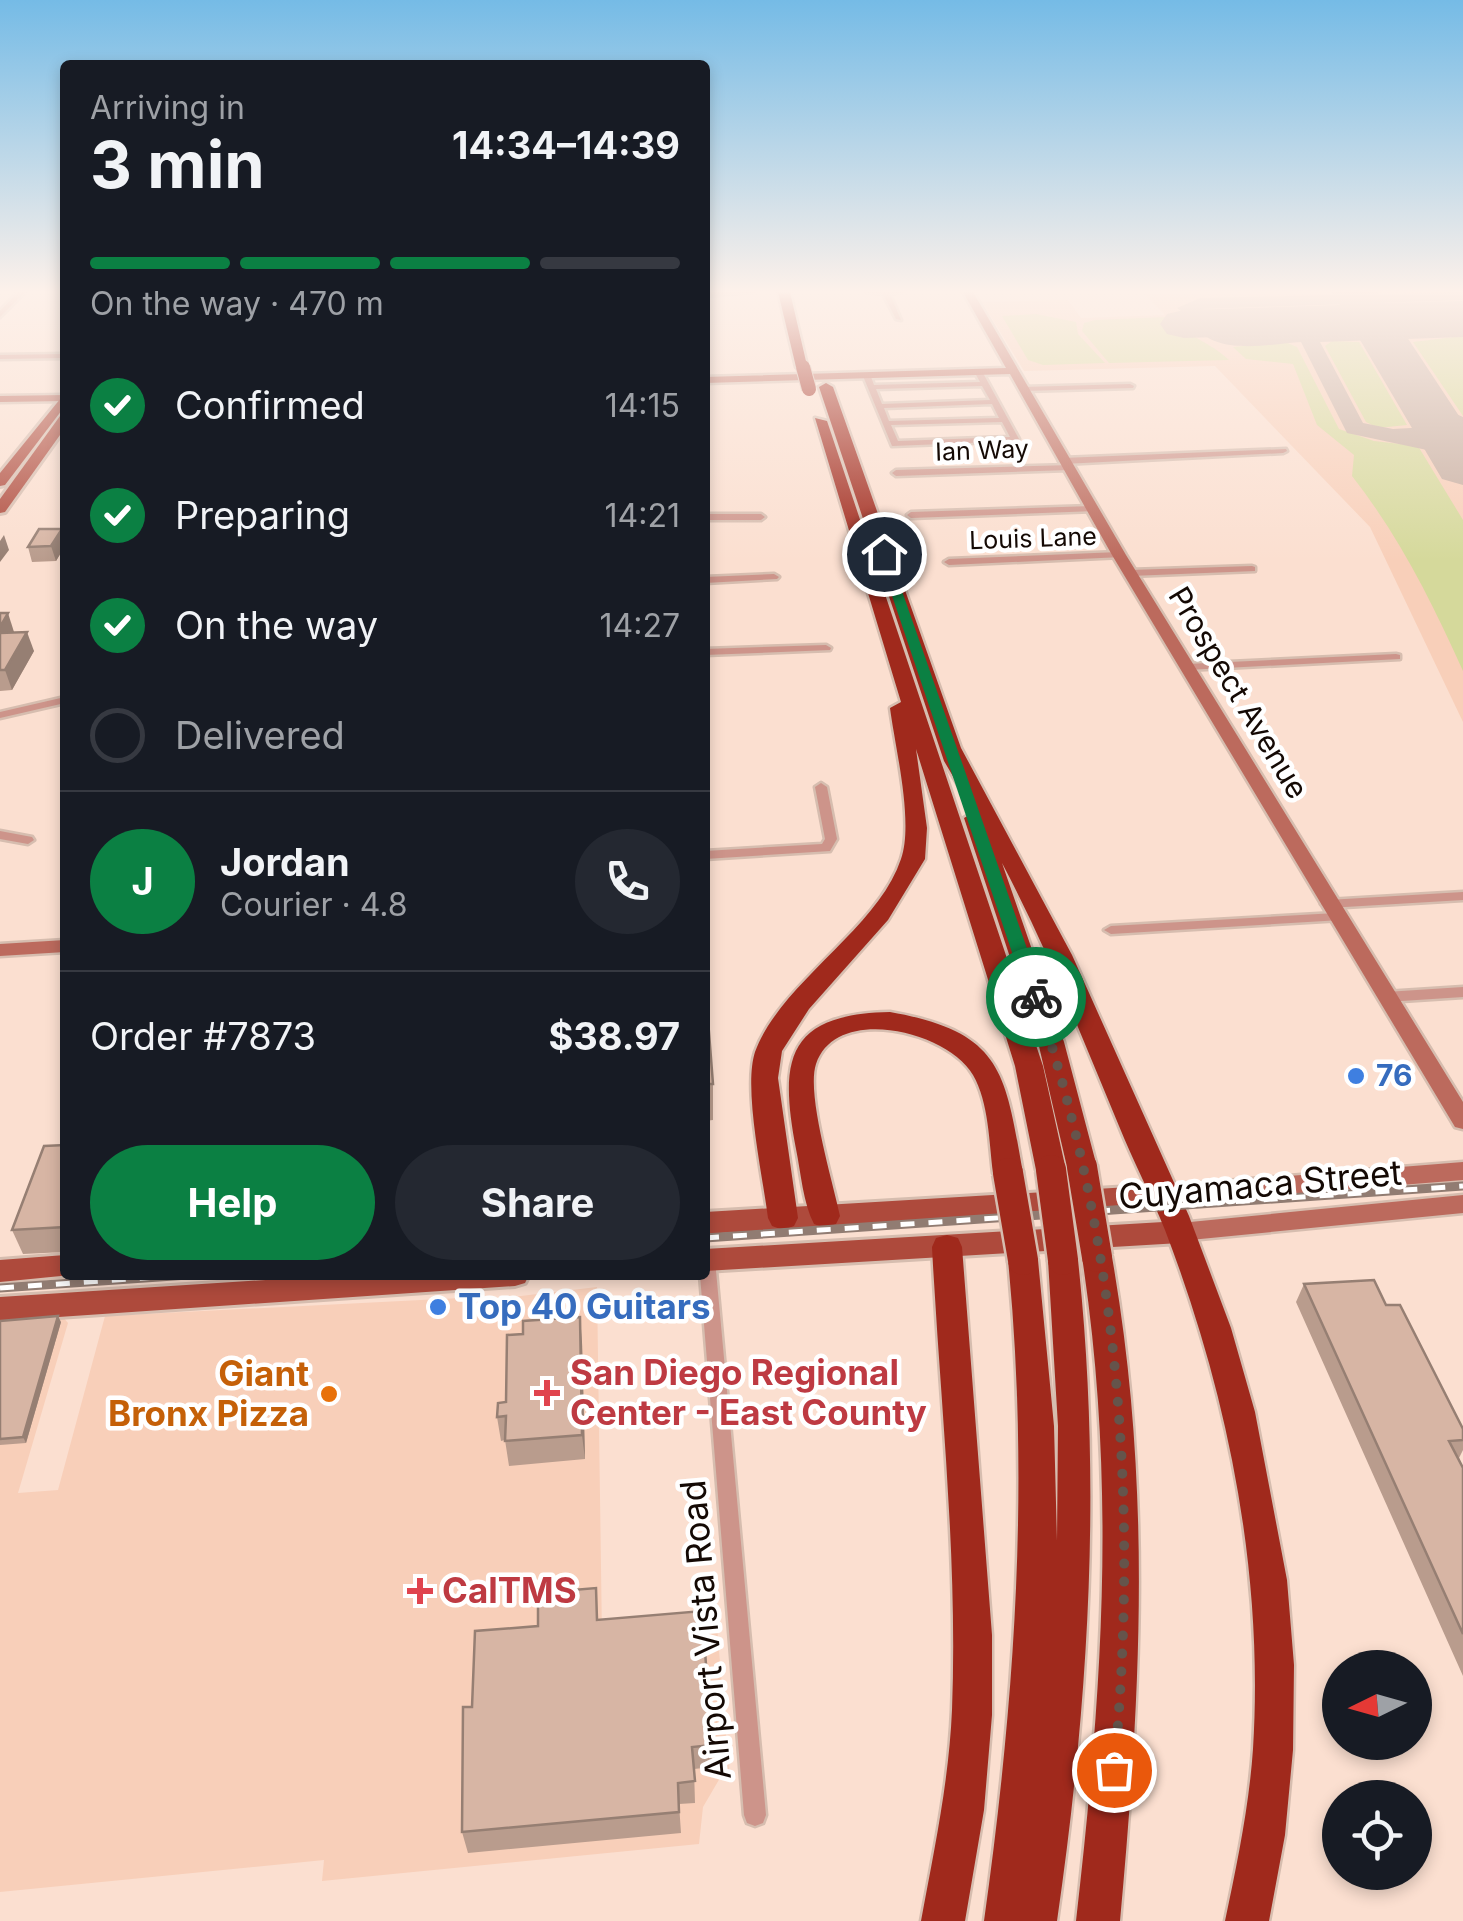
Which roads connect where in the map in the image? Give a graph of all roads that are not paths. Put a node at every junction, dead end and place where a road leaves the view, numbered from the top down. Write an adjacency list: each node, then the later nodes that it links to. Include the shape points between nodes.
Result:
1 (814, 382): 9 (highway, bridge)
2 (819, 382): 9 (highway)
3 (840, 382): 4 (main road)
4 (869, 382): 5 (main road); 15 (street)
5 (879, 382)
6 (984, 382): 13 (street)
7 (1019, 382): 10 (main road, Prospect Avenue)
8 (1130, 386): 10 (street)
9 (818, 388): 34 (highway); 41 (highway)
10 (1023, 389): 20 (main road, Prospect Avenue)
11 (60, 398): 12 (main road)
12 (0, 399)
13 (995, 402): 15 (street); 16 (street)
14 (60, 404): 22 (main road)
15 (878, 406): 17 (street)
16 (1005, 420): 17 (street); 17 (street, via 1015,439 895,444)
17 (886, 424)
18 (60, 426): 24 (main road)
19 (1283, 452): 20 (street, Ian Way)
20 (1066, 464): 21 (street, Ian Way); 23 (main road, Prospect Avenue)
21 (896, 474)
22 (0, 482)
23 (1092, 509): 25 (street); 28 (main road, Prospect Avenue)
24 (0, 510)
25 (911, 515)
26 (761, 517): 27 (street)
27 (710, 518)
28 (1118, 555): 29 (street, Louis Lane); 31 (main road, Prospect Avenue)
29 (950, 562)
30 (1252, 569): 31 (street)
31 (1130, 573): 38 (main road, Prospect Avenue)
32 (774, 577): 33 (street)
33 (710, 580)
34 (882, 615): 58 (highway, via 916,828 913,859 880,915 800,1003 769,1051 764,1078); 62 (highway, bridge, via 1029,1066)
35 (826, 648): 36 (street)
36 (710, 652)
37 (1396, 657): 38 (street)
38 (1187, 667): 47 (main road, Prospect Avenue)
39 (60, 701): 40 (street)
40 (0, 716)
41 (950, 747): 55 (highway, via 1060,955); 62 (highway, bridge, via 1051,1042 1082,1168)
42 (821, 787): 45 (street, via 831,840 826,848)
43 (0, 834): 44 (street)
44 (28, 840)
45 (710, 854)
46 (1463, 896): 47 (street)
47 (1332, 910): 48 (street); 52 (main road, Prospect Avenue)
48 (1111, 930)
49 (60, 946): 50 (main road)
50 (0, 950)
51 (1463, 992): 52 (street)
52 (1386, 996): 53 (main road, Prospect Avenue)
53 (1463, 1121)
54 (1463, 1171): 55 (main road, Cuyamaca Street)
55 (1162, 1194): 57 (main road, Cuyamaca Street); 60 (highway)
56 (1463, 1204): 60 (main road, Cuyamaca Street)
57 (825, 1216): 58 (main road, Cuyamaca Street); 71 (highway, bridge, via 802,1064 826,1036 864,1022 912,1023 968,1051 984,1068 1008,1173 1036,1413 1038,1624 1028,1764)
58 (782, 1218): 59 (main road, Cuyamaca Street)
59 (710, 1223)
60 (1180, 1232): 61 (main road, Cuyamaca Street); 74 (highway, via 1244,1429 1271,1578 1274,1754)
61 (947, 1248): 63 (main road, Cuyamaca Street); 70 (highway, via 973,1636 963,1810)
62 (1080, 1258): 72 (highway, via 1073,1627); 73 (highway, via 1124,1472 1126,1591)
63 (710, 1260)
64 (60, 1266): 65 (main road)
65 (0, 1271)
66 (438, 1280): 68 (main road)
67 (708, 1280): 69 (street, Airport Vista Road)
68 (0, 1309)
69 (755, 1815)
70 (944, 1921)
71 (1006, 1921)
72 (1035, 1921)
73 (1098, 1921)
74 (1246, 1921)

